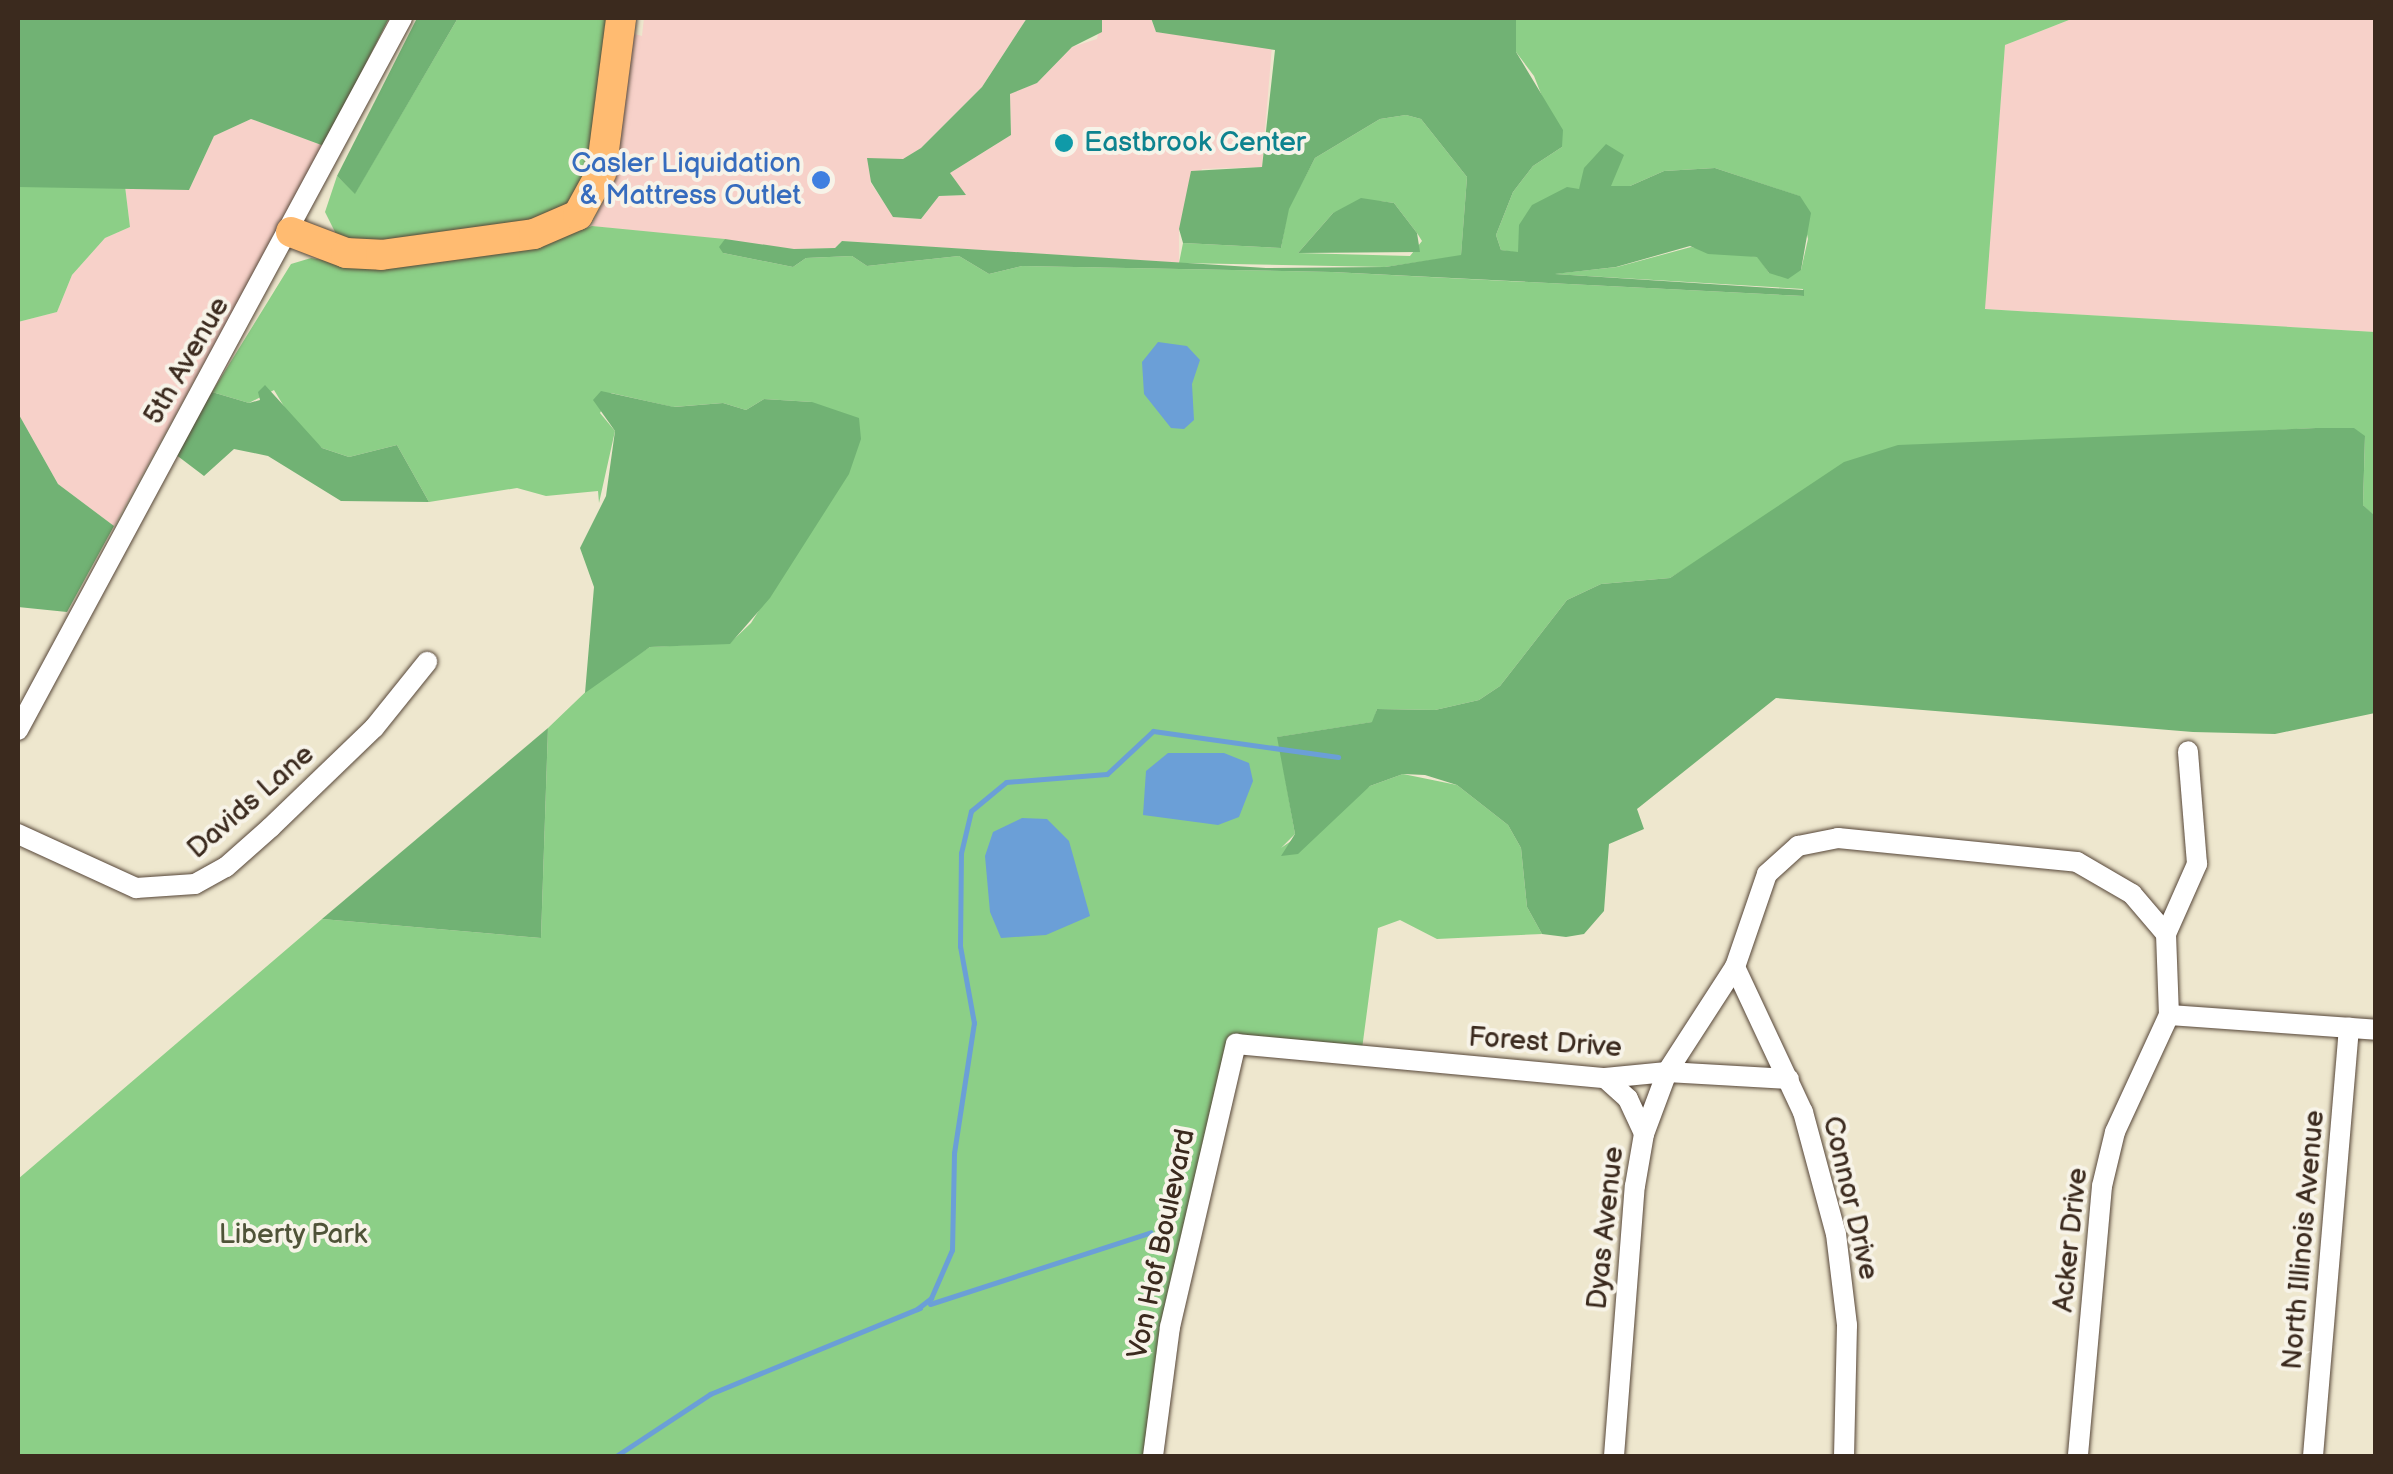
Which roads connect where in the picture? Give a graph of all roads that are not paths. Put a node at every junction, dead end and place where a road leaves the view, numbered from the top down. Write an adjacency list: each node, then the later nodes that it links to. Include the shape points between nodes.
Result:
1 (402, 18): 3 (street, 5th Avenue)
2 (620, 18): 3 (highway, via 602,172 578,215 534,234 381,255 346,253)
3 (291, 232): 5 (street, 5th Avenue, via 105,559)
4 (427, 662): 7 (street, Davids Lane, via 374,728 226,867 195,884 136,888)
5 (18, 730)
6 (2188, 751): 8 (street, Acker Drive, via 2197,864)
7 (18, 834)
8 (2166, 934): 9 (street, via 2132,894 2066,859 1826,838 1787,853 1766,874); 10 (street, Acker Drive)
9 (1735, 967): 14 (street); 16 (street, Connor Drive)
10 (2168, 1015): 11 (street); 21 (street, Acker Drive, via 2116,1132 2102,1186)
11 (2349, 1028): 12 (street); 22 (street, North Illinois Avenue)
12 (2376, 1030)
13 (1236, 1044): 15 (street, Forest Drive); 18 (street, Von Hof Boulevard, via 1170,1327)
14 (1667, 1072): 15 (street, Forest Drive); 16 (street); 17 (street, Dyas Avenue)
15 (1605, 1078): 17 (street, via 1628,1100)
16 (1789, 1079): 20 (street, Connor Drive, via 1825,1184 1844,1280)
17 (1644, 1134): 19 (street, Dyas Avenue)
18 (1154, 1456)
19 (1614, 1456)
20 (1844, 1456)
21 (2078, 1456)
22 (2314, 1456)

